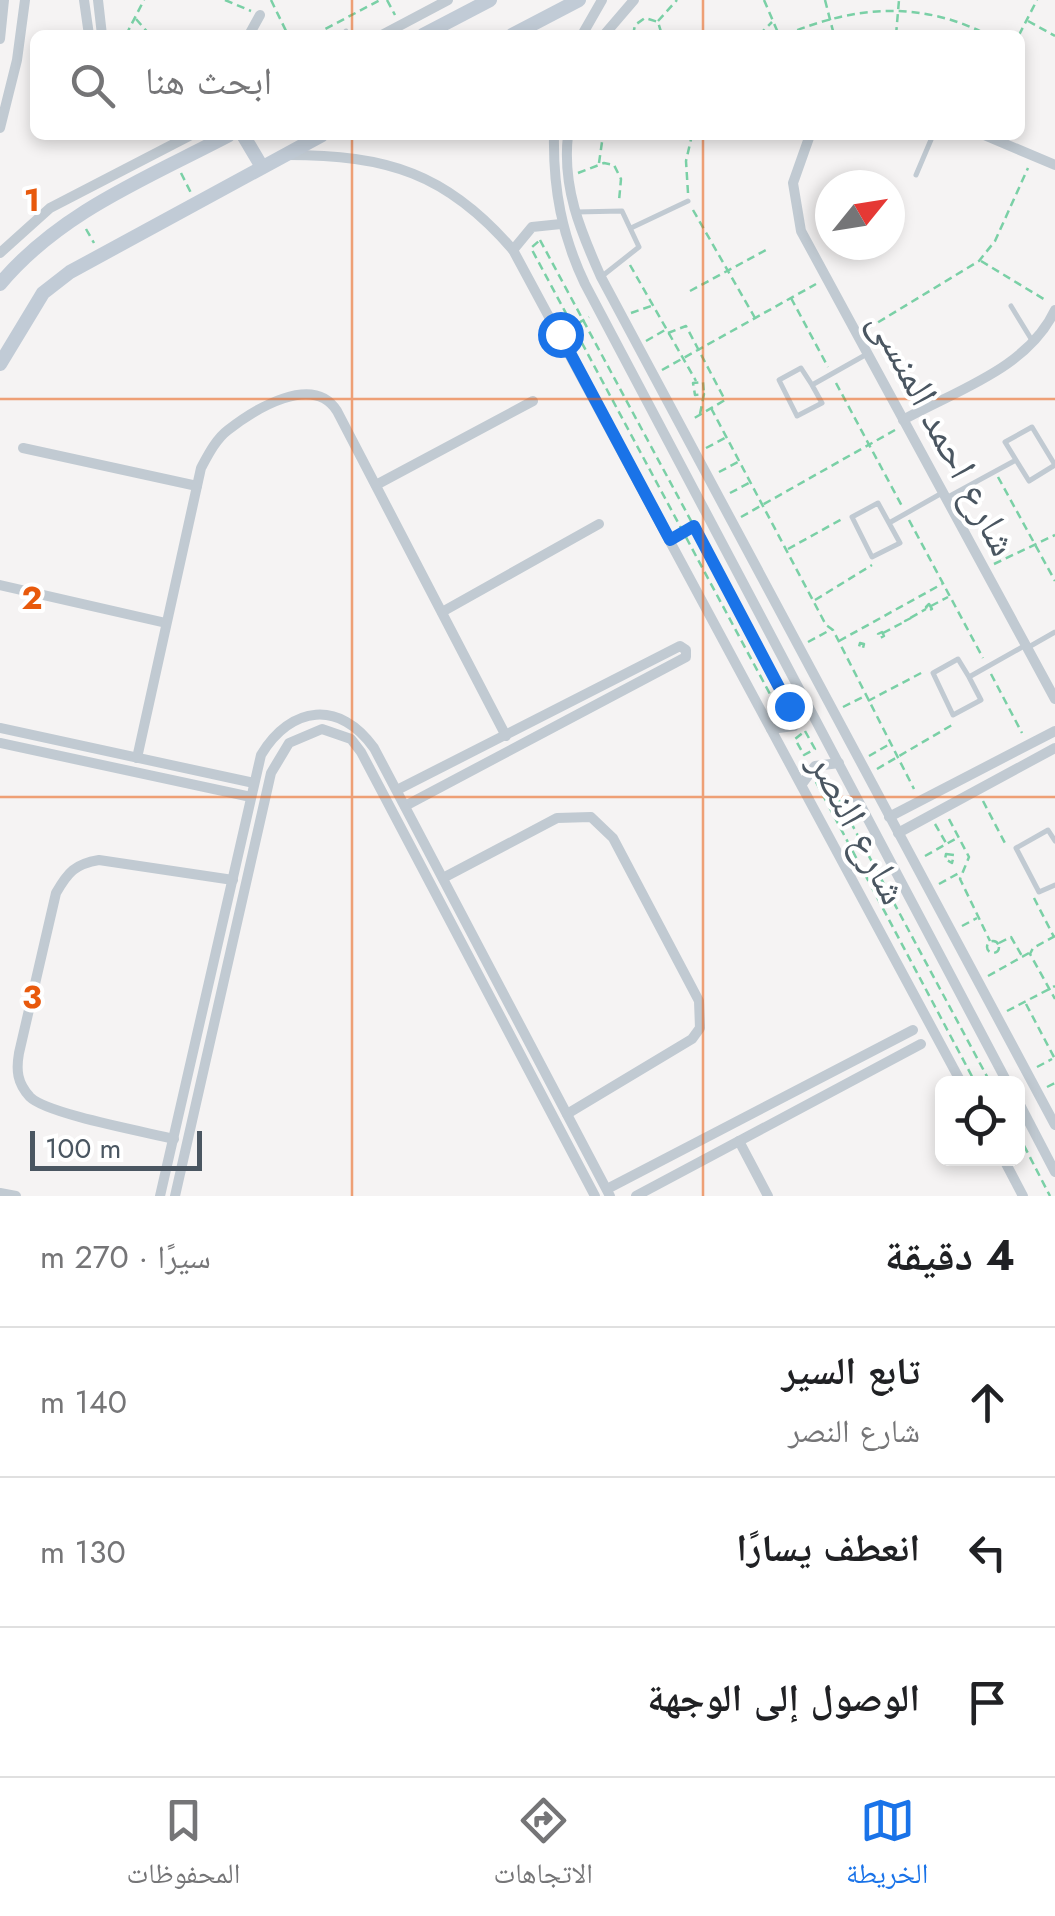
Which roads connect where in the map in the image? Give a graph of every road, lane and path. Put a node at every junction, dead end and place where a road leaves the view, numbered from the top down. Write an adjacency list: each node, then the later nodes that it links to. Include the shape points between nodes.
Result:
1 (4, 0): 21 (street)
2 (25, 0): 23 (street)
3 (84, 0): 30 (street)
4 (98, 0): 31 (street)
5 (144, 0): 25 (path)
6 (225, 0): 22 (path)
7 (270, 0): 35 (path)
8 (380, 0): 36 (path)
9 (448, 0): 29 (street)
10 (490, 0): 38 (street)
11 (578, 0): 39 (street)
12 (602, 0): 40 (street)
13 (634, 0): 41 (street)
14 (677, 0): 28 (path)
15 (764, 0): 26 (path)
16 (825, 0): 24 (path)
17 (899, 0): 20 (path)
18 (1037, 0): 27 (path)
19 (389, 1): 29 (path)
20 (898, 8): 24 (path); 48 (path); 49 (path)
21 (3, 15): 23 (street); 52 (street)
22 (260, 15): 34 (street)
23 (24, 16): 53 (street)
24 (829, 16): 46 (path); 47 (path)
25 (136, 18): 32 (path); 33 (path)
26 (773, 21): 44 (path); 45 (path)
27 (1026, 21): 50 (path); 51 (path)
28 (658, 22): 42 (path, via 639,20); 43 (path)
29 (400, 25): 37 (street)
30 (88, 30)
31 (101, 30)
32 (129, 30)
33 (146, 30)
34 (251, 30)
35 (285, 30)
36 (325, 30)
37 (391, 30)
38 (432, 30)
39 (521, 30)
40 (585, 30)
41 (608, 30)
42 (636, 30)
43 (660, 30)
44 (764, 30)
45 (779, 30)
46 (794, 30)
47 (833, 30)
48 (896, 30)
49 (978, 30)
50 (1022, 30)
51 (1055, 36)
52 (0, 39)
53 (0, 128)
54 (181, 140): 83 (street, via 65,199)
55 (220, 140): 68 (street)
56 (246, 140): 71 (street)
57 (312, 140): 66 (street)
58 (554, 140): 79 (street, شارع النصر)
59 (568, 140): 73 (street)
60 (602, 140): 69 (path)
61 (691, 140): 74 (path)
62 (808, 140): 89 (street, شارع احمد المنسى, via 798,159 794,208)
63 (932, 140): 72 (lane)
64 (996, 140): 67 (street)
65 (1055, 150): 70 (lane)
66 (284, 155): 71 (street); 81 (street, شارع النصر, via 364,158 430,180 487,220)
67 (1034, 156): 70 (street); 85 (path)
68 (175, 164): 75 (path); 78 (street)
69 (599, 164): 73 (path); 76 (path, via 609,163 620,174)
70 (1052, 164)
71 (262, 167): 75 (street)
72 (916, 175)
73 (567, 178): 77 (street)
74 (688, 201): 80 (lane); 87 (path)
75 (196, 202): 84 (street)
76 (618, 209): 77 (lane); 80 (lane)
77 (574, 212): 88 (street)
78 (78, 214): 84 (path); 90 (street, via 28,250)
79 (561, 224): 81 (street, via 532,226); 95 (street, شارع النصر)
80 (631, 228): 86 (lane, via 640,247)
81 (514, 250): 101 (street, شارع النصر)
82 (766, 250): 87 (path)
83 (0, 252)
84 (100, 253): 108 (street, via 43,294)
85 (980, 260): 94 (path); 102 (path)
86 (627, 261): 88 (lane); 92 (path)
87 (729, 270): 91 (path); 96 (path)
88 (601, 276): 98 (street)
89 (826, 278): 96 (path); 102 (street, شارع احمد المنسى)
90 (0, 284)
91 (690, 291)
92 (653, 306): 98 (path); 100 (path)
93 (1010, 306): 103 (lane)
94 (1055, 308): 103 (street)
95 (599, 311): 97 (path); 133 (street, شارع النصر)
96 (755, 318): 105 (path)
97 (584, 320): 99 (path); 99 (path, via 545,243 535,241 531,248); 138 (path)
98 (624, 321): 104 (street)
99 (574, 326): 101 (path); 139 (path)
100 (667, 331): 104 (path); 105 (path, via 685,325); 107 (path)
101 (560, 334): 141 (street, شارع النصر)
102 (857, 335): 106 (street, شارع احمد المنسى)
103 (1034, 345): 118 (street)
104 (637, 346): 109 (street)
105 (698, 349): 107 (path); 110 (path)
106 (867, 354): 113 (lane); 118 (street, شارع احمد المنسى)
107 (683, 358): 109 (path); 111 (path)
108 (0, 364)
109 (653, 375): 119 (street)
110 (714, 380): 112 (path); 116 (path, via 725,400)
111 (696, 381): 112 (path); 114 (path, via 692,392)
112 (705, 385): 114 (path)
113 (812, 385): 113 (lane, via 802,368 778,380 797,416 822,403)
114 (704, 394): 117 (path)
115 (533, 401): 129 (street)
116 (711, 408): 117 (path); 120 (path)
117 (699, 415): 119 (path)
118 (904, 422): 130 (street, شارع احمد المنسى); 132 (path)
119 (680, 426): 122 (street)
120 (727, 437): 122 (path); 124 (path)
121 (23, 448): 128 (street)
122 (694, 454): 126 (street)
123 (1016, 460): 123 (lane, via 1029,481 1055,465 1032,427 1005,442); 125 (lane)
124 (739, 461): 126 (path); 127 (path)
125 (995, 472): 130 (lane); 143 (path)
126 (708, 478): 131 (street)
127 (750, 482): 131 (path); 132 (path)
128 (197, 486): 129 (street, via 226,431 312,392 333,404); 154 (street)
129 (376, 486): 153 (street)
130 (944, 496): 135 (lane); 147 (street, شارع احمد المنسى)
131 (719, 499): 136 (street)
132 (763, 505): 136 (path); 144 (path)
133 (709, 518): 138 (path); 145 (street, شارع النصر)
134 (852, 520): 135 (lane, via 878,504); 144 (path); 146 (lane)
135 (888, 522): 146 (lane, via 900,542)
136 (732, 523): 142 (street)
137 (599, 524): 153 (street)
138 (694, 526): 139 (path); 139 (path, via 789,702 786,710 778,709)
139 (684, 532): 141 (path)
140 (1055, 535): 143 (path)
141 (670, 540): 174 (street, شارع النصر)
142 (743, 544): 145 (street); 159 (street)
143 (1035, 545): 147 (path); 148 (path)
144 (787, 550): 152 (path)
145 (728, 553): 170 (street, شارع النصر)
146 (873, 557): 152 (path, via 868,569)
147 (983, 569): 161 (street, شارع احمد المنسى)
148 (1055, 581)
149 (0, 584): 154 (street)
150 (943, 584): 158 (path)
151 (950, 596): 157 (path)
152 (813, 600): 155 (path)
153 (442, 612): 176 (street)
154 (166, 623): 181 (street)
155 (832, 629): 158 (path); 159 (path)
156 (1055, 632): 161 (lane)
157 (884, 633)
158 (839, 641): 162 (path)
159 (798, 647): 171 (street)
160 (859, 647): 162 (path)
161 (1025, 647): 165 (lane); 168 (street, شارع احمد المنسى)
162 (846, 654): 167 (path)
163 (627, 673): 166 (street); 166 (street, via 680,646 686,650 686,657); 176 (street)
164 (932, 674): 165 (lane, via 958,659); 169 (path, via 920,672); 172 (lane)
165 (969, 677): 172 (lane, via 981,700)
166 (633, 685): 188 (street)
167 (864, 697): 169 (path); 171 (path)
168 (1055, 700)
169 (867, 702): 178 (path)
170 (809, 708): 174 (street, via 794,726); 185 (street, شارع النصر)
171 (833, 712): 183 (street)
172 (954, 716): 182 (path, via 950,727)
173 (0, 728): 181 (street)
174 (771, 729): 190 (street, شارع النصر)
175 (1055, 731): 194 (street)
176 (506, 736): 184 (street)
177 (0, 743): 191 (street)
178 (890, 744): 182 (path); 183 (path)
179 (1055, 748): 196 (street)
180 (815, 749): 180 (path, via 804,755 795,738 804,731)
181 (137, 758): 186 (street)
182 (897, 758): 187 (path); 194 (path)
183 (860, 762): 187 (street)
184 (452, 763): 188 (street); 192 (street)
185 (838, 763): 190 (street, via 815,766); 214 (street, شارع النصر)
186 (205, 772): 189 (street); 191 (street)
187 (867, 775): 198 (street)
188 (460, 777): 195 (street)
189 (254, 783): 192 (street, via 261,755 281,730 326,715 355,724); 193 (street)
190 (802, 784): 213 (street, شارع النصر)
191 (202, 787): 193 (street)
192 (397, 790): 195 (street)
193 (251, 797): 206 (street)
194 (920, 800): 198 (street)
195 (406, 806): 205 (street)
196 (944, 809): 197 (street); 200 (path)
197 (931, 816): 199 (street); 202 (path)
198 (889, 817): 199 (street)
199 (898, 834): 203 (street)
200 (959, 838): 202 (path); 204 (path, via 969,858)
201 (1055, 841): 207 (lane, via 1048,830 1016,848 1040,892)
202 (944, 846): 203 (path); 204 (path)
203 (914, 862): 208 (street)
204 (961, 871): 208 (path); 212 (path)
205 (443, 878): 221 (street); 242 (street, via 558,818 590,817 612,838 699,1001 700,1028 692,1039)
206 (233, 880): 227 (street); 244 (street, via 99,860 68,872 56,893 18,1053 21,1084 44,1106)
207 (1055, 885)
208 (929, 890): 211 (street)
209 (896, 906): 210 (path); 210 (path, via 827,776 821,777 816,783); 234 (path)
210 (885, 912): 213 (path); 236 (path)
211 (941, 913): 214 (street); 215 (street)
212 (978, 917): 215 (path); 217 (path)
213 (874, 918): 236 (street, شارع النصر)
214 (922, 922): 232 (street, شارع النصر)
215 (952, 932): 222 (street)
216 (1055, 936): 219 (path)
217 (990, 941): 218 (path); 218 (path, via 992,953)
218 (999, 944): 220 (path, via 1011,936)
219 (1030, 952): 220 (path); 224 (path)
220 (1022, 957): 222 (path)
221 (485, 972): 228 (street, via 361,752 351,738 322,729 289,742 271,773); 242 (street); 257 (street)
222 (978, 982): 229 (street)
223 (1055, 986): 224 (path)
224 (1050, 989): 225 (path); 226 (path)
225 (1055, 999)
226 (1025, 1002): 229 (path); 233 (path)
227 (204, 1008): 228 (street); 244 (street)
228 (217, 1012): 256 (street)
229 (997, 1017): 235 (street)
230 (913, 1030): 239 (street)
231 (921, 1044): 240 (street)
232 (993, 1056): 234 (path); 238 (street, شارع النصر)
233 (1055, 1058): 235 (path)
234 (980, 1063): 236 (path); 237 (path)
235 (1027, 1073): 243 (street)
236 (963, 1076)
237 (986, 1076)
238 (1004, 1076)
239 (812, 1082): 240 (street); 248 (street)
240 (820, 1098): 245 (street)
241 (1025, 1111): 247 (street)
242 (566, 1114): 253 (street)
243 (1055, 1125)
244 (174, 1139): 255 (street)
245 (738, 1141): 250 (street); 259 (street)
246 (1025, 1148): 261 (path)
247 (1050, 1148): 251 (street)
248 (674, 1153): 250 (street); 253 (street)
249 (1006, 1166): 260 (street)
250 (684, 1170): 258 (street)
251 (1055, 1172)
252 (0, 1192): 254 (street)
253 (608, 1193)
254 (16, 1196)
255 (160, 1196)
256 (175, 1196)
257 (594, 1196)
258 (636, 1196)
259 (768, 1196)
260 (1022, 1196)
261 (1050, 1196)

